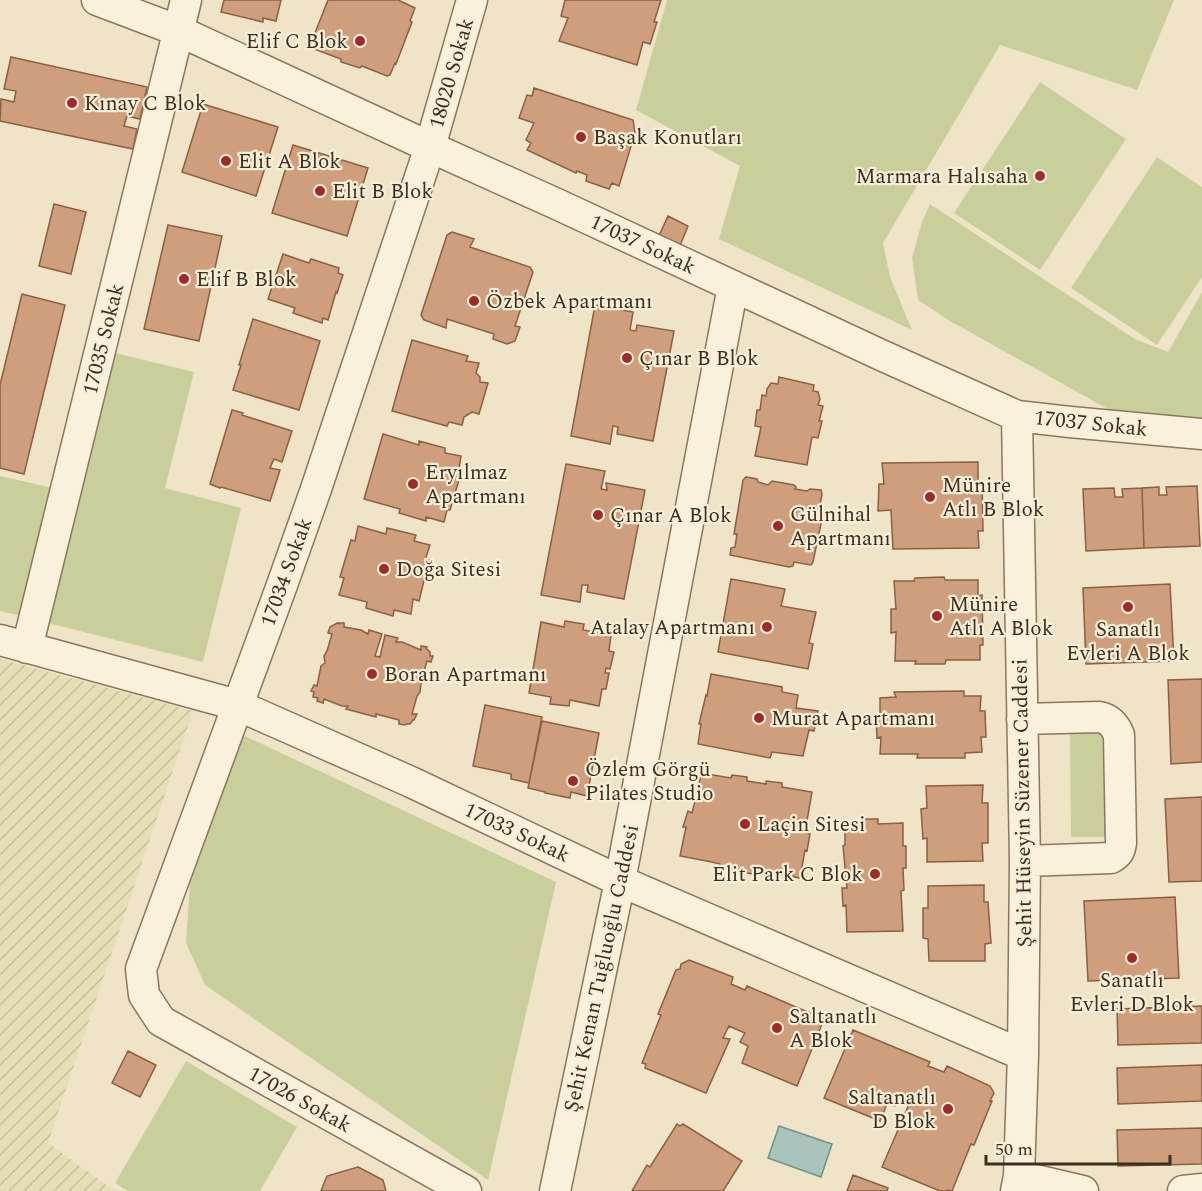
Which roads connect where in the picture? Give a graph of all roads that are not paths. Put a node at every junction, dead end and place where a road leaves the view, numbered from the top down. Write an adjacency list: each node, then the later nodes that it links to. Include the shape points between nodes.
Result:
1 (97, 0): 4 (street, 17037 Sokak)
2 (186, 0): 4 (street, 17035 Sokak)
3 (472, 0): 5 (street, 18020 Sokak)
4 (179, 31): 5 (street, 17037 Sokak); 9 (street, 17035 Sokak)
5 (429, 147): 6 (street, 17037 Sokak); 10 (street, 17034 Sokak, via 316,489)
6 (733, 286): 7 (street, 17037 Sokak); 13 (street, Şehit Kenan Tuğluoğlu Caddesi)
7 (1017, 416): 8 (street, 17037 Sokak); 11 (street, Şehit Hüseyin Süzener Caddesi)
8 (1202, 434)
9 (14, 644): 10 (street, 17033 Sokak)
10 (237, 705): 13 (street, 17033 Sokak); 14 (street, 17034 Sokak, via 141,969)
11 (1022, 719): 12 (street, Şehit Hüseyin Süzener Caddesi); 12 (street, via 1106,718 1119,735 1121,843 1117,855)
12 (1025, 861): 15 (street, Şehit Hüseyin Süzener Caddesi)
13 (620, 881): 15 (street, 17033 Sokak); 19 (street, Şehit Kenan Tuğluoğlu Caddesi)
14 (144, 995): 18 (street, 17026 Sokak, via 161,1021)
15 (1023, 1055): 16 (street, Şehit Hüseyin Süzener Caddesi)
16 (1018, 1183): 20 (street)
17 (1202, 1189): 21 (street)
18 (466, 1191)
19 (555, 1191)
20 (1083, 1191)
21 (1183, 1191)

